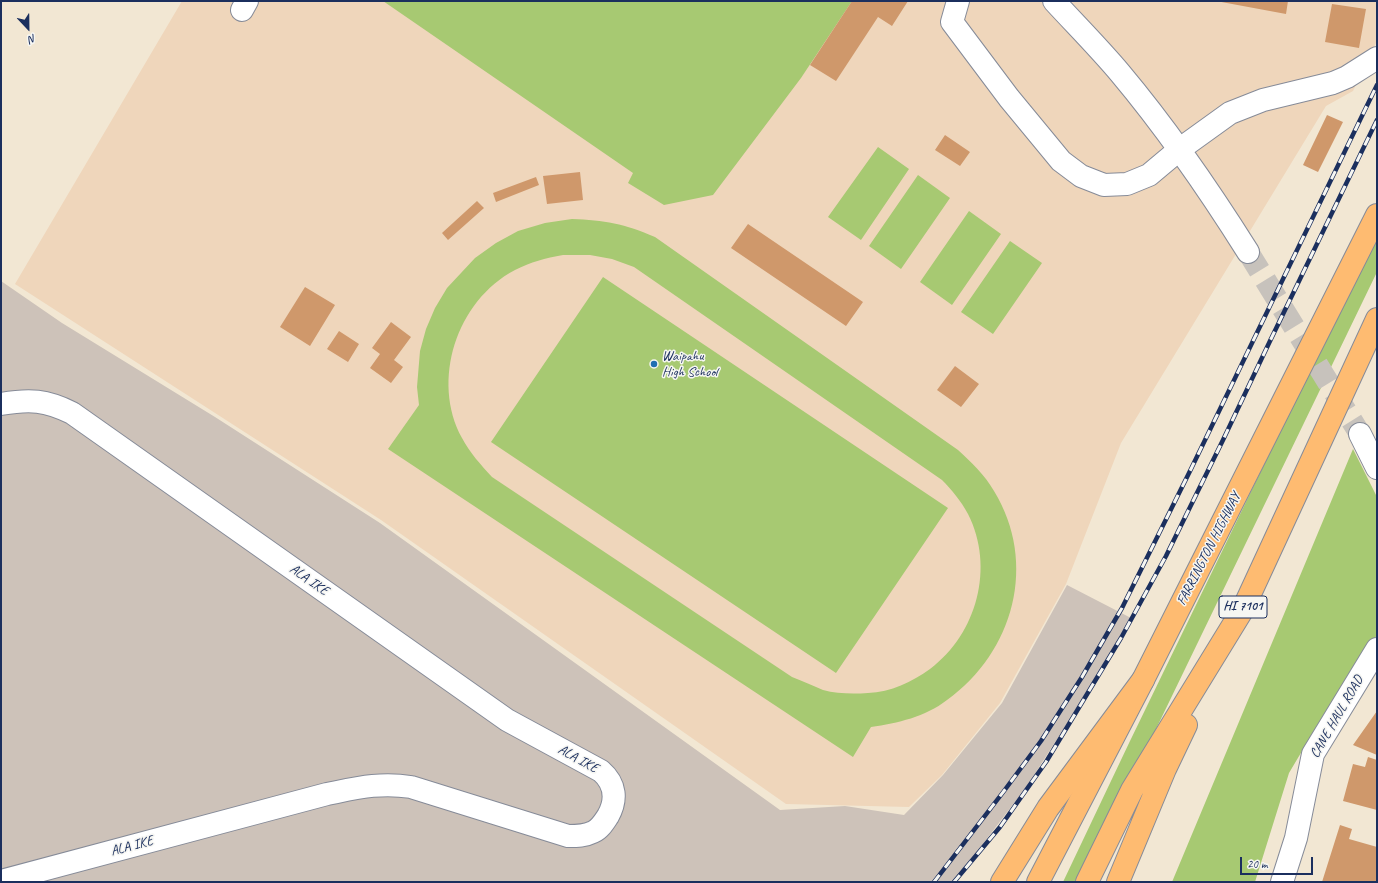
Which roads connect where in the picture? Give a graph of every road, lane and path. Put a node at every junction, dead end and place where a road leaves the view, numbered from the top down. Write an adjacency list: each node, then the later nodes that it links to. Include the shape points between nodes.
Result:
1 (958, 1): 4 (lane, via 952,22 1061,161 1081,176 1104,185 1127,184 1149,175)
2 (1054, 1): 4 (lane, via 1120,72)
3 (1377, 58): 4 (lane, via 1348,77 1263,100 1230,113)
4 (1180, 149): 6 (lane)
5 (1377, 215): 13 (main road, FARRINGTON HIGHWAY)
6 (1248, 252)
7 (1377, 319): 11 (main road, HI 7101)
8 (1, 404): 14 (lane, ALA IKE, via 42,401 72,412 507,720 601,772 612,784 614,797 611,810 599,828 586,835 568,836 411,787 389,784 362,786)
9 (1360, 434): 10 (lane)
10 (1377, 468)
11 (1242, 608): 17 (main road, HI 7101, via 1132,790); 18 (main road, via 1165,769)
12 (1377, 649): 19 (lane, CANE HAUL ROAD, via 1313,754 1296,838)
13 (1143, 680): 15 (main road, via 1048,808); 16 (main road, FARRINGTON HIGHWAY)
14 (1, 881)
15 (1002, 882)
16 (1038, 882)
17 (1088, 882)
18 (1118, 882)
19 (1282, 882)

